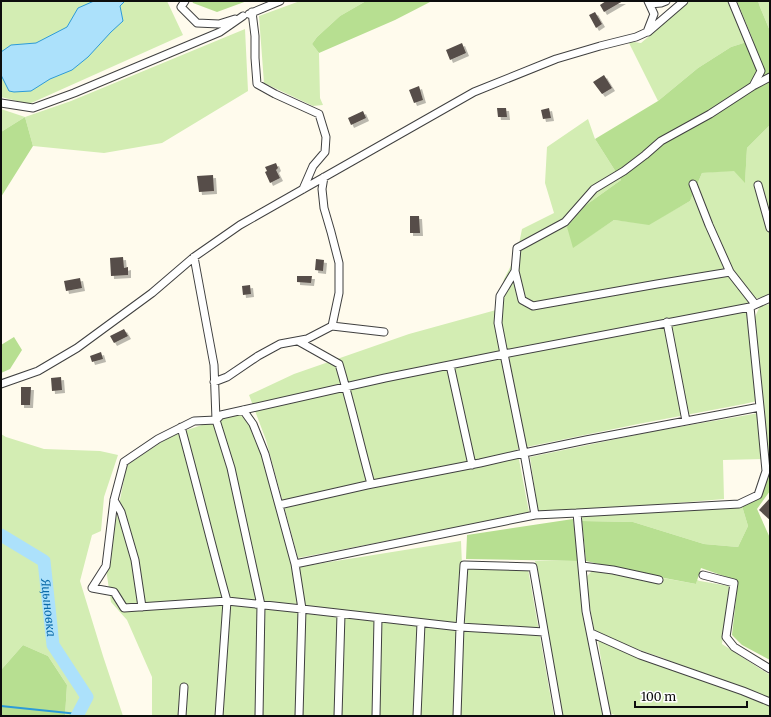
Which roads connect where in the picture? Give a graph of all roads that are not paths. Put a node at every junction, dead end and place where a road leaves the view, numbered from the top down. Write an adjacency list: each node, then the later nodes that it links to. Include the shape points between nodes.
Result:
1 (185, 1): 8 (street, via 181,7 197,23 219,24)
2 (280, 1): 7 (street)
3 (666, 1): 6 (street)
4 (684, 1): 9 (street)
5 (732, 1): 11 (street, via 761,71)
6 (649, 2): 9 (street, via 654,14)
7 (252, 12): 8 (street); 16 (street, via 257,84 319,114 326,137 325,152 313,166)
8 (243, 16): 12 (street, via 220,32 33,108)
9 (647, 32): 13 (street, via 556,59 474,92)
10 (770, 77): 11 (street)
11 (754, 86): 19 (street, via 661,141 624,171 594,190 565,222 517,248)
12 (1, 103)
13 (324, 177): 16 (street); 24 (street, via 324,208 339,263 339,293)
14 (693, 184): 20 (street)
15 (758, 185): 17 (street)
16 (303, 190): 18 (street, via 240,225)
17 (770, 228)
18 (194, 257): 29 (street, via 214,365); 30 (street, via 152,294 77,348 38,371)
19 (516, 271): 20 (street, via 522,300 533,306); 27 (street, via 500,296 498,323)
20 (730, 272): 22 (street)
21 (770, 298): 22 (street)
22 (752, 306): 23 (street); 32 (street)
23 (667, 322): 27 (street); 35 (street)
24 (332, 326): 25 (street); 26 (street)
25 (384, 332)
26 (298, 341): 29 (street, via 280,344 227,377); 31 (street, via 339,364)
27 (504, 354): 28 (street); 37 (street)
28 (450, 365): 31 (street); 38 (street)
29 (214, 382): 34 (street)
30 (1, 384)
31 (346, 387): 33 (street); 39 (street)
32 (760, 407): 35 (street); 42 (street, via 766,471 758,495 739,504)
33 (243, 410): 34 (street, via 221,415); 41 (street, via 253,424 265,454)
34 (216, 420): 36 (street, via 194,421); 49 (street, via 231,468)
35 (686, 422): 37 (street)
36 (181, 428): 40 (street, via 158,439 124,462); 48 (street)
37 (524, 453): 38 (street); 43 (street)
38 (472, 465): 39 (street)
39 (371, 484): 41 (street)
40 (114, 500): 50 (street, via 121,512 135,560); 50 (street, via 106,566 92,588 114,592 124,608)
41 (279, 505): 44 (street)
42 (577, 512): 43 (street); 45 (street)
43 (535, 515): 44 (street)
44 (295, 564): 51 (street)
45 (582, 566): 47 (street); 57 (street, via 586,611)
46 (704, 575): 58 (street, via 734,583 726,637 734,647)
47 (659, 580)
48 (227, 601): 49 (street); 50 (street); 62 (street)
49 (261, 605): 51 (street); 63 (street)
50 (142, 606)
51 (302, 609): 52 (street); 64 (street)
52 (341, 614): 53 (street); 65 (street)
53 (378, 618): 54 (street); 66 (street)
54 (421, 622): 55 (street); 67 (street)
55 (460, 627): 56 (street); 56 (street, via 464,565 533,567); 68 (street)
56 (544, 632): 69 (street)
57 (591, 633): 60 (street, via 640,655); 70 (street)
58 (770, 669)
59 (184, 687): 61 (street)
60 (770, 702)
61 (182, 716)
62 (219, 716)
63 (259, 716)
64 (299, 716)
65 (338, 716)
66 (376, 716)
67 (417, 716)
68 (457, 716)
69 (559, 716)
70 (608, 716)

